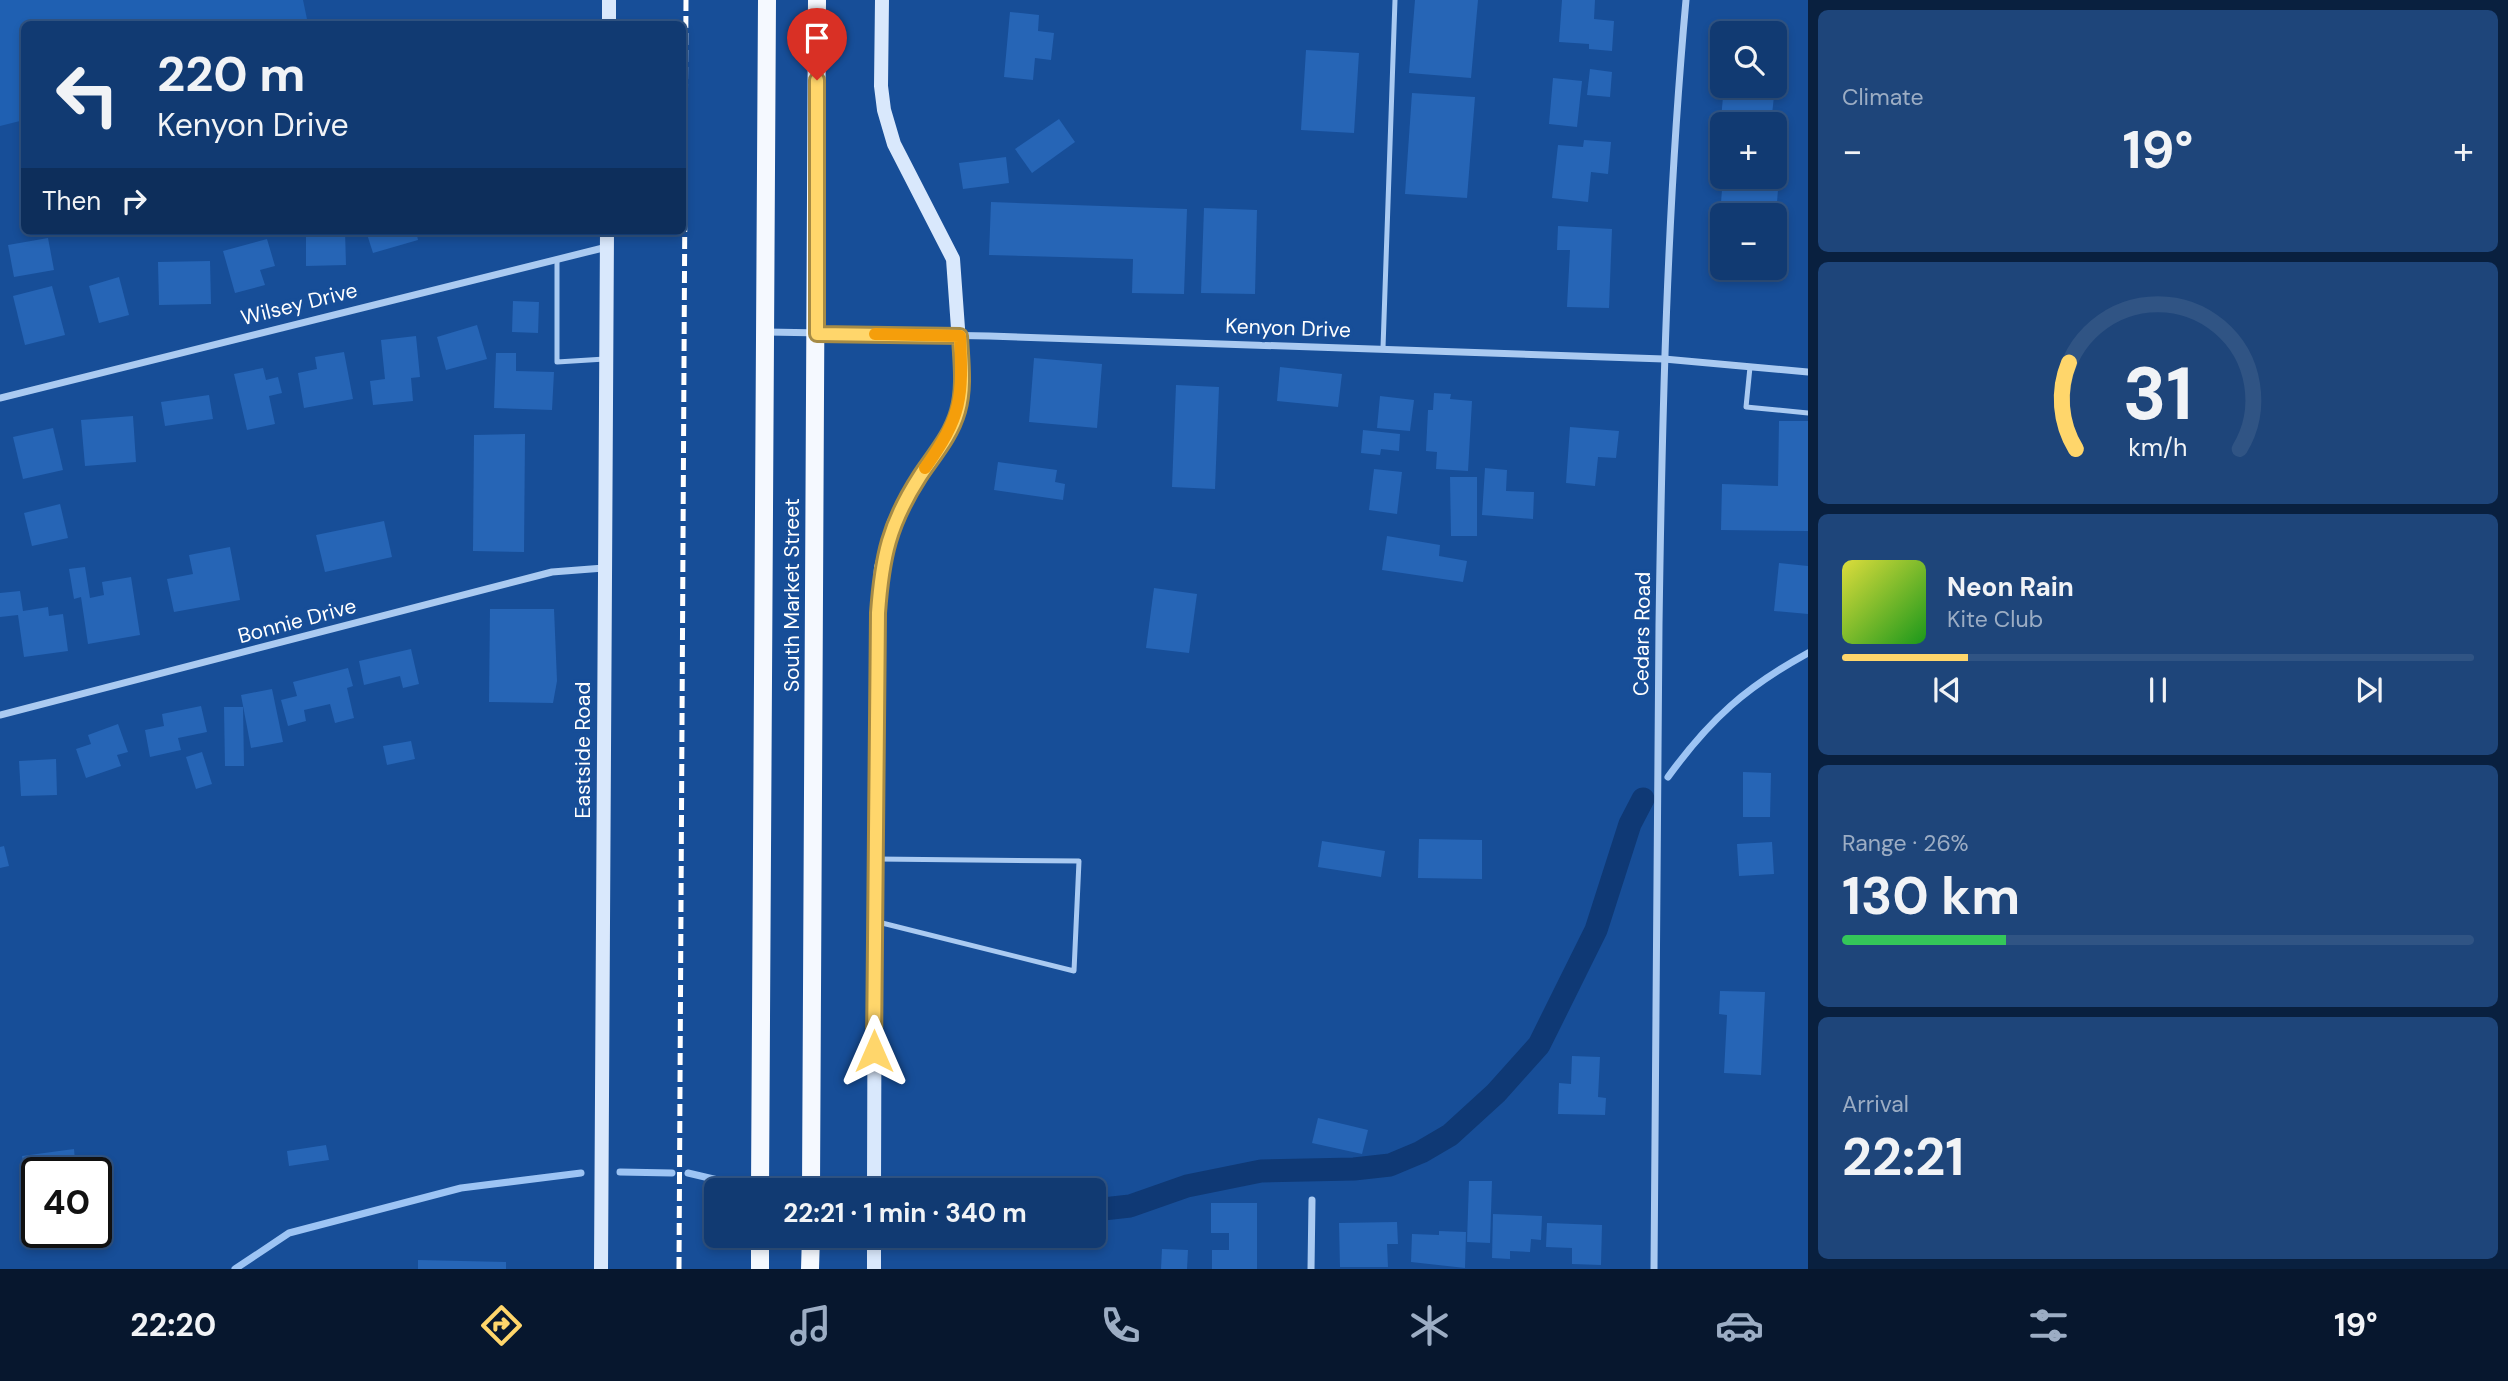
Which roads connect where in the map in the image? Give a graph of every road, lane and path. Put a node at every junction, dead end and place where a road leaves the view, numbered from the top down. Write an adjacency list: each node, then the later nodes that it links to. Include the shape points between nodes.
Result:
1 (609, 0): 7 (street)
2 (767, 0): 11 (main road, South Market Street)
3 (817, 0): 12 (main road, South Market Street)
4 (882, 0): 13 (street, via 881,86 886,122 950,250)
5 (1395, 0): 14 (lane)
6 (1686, 0): 16 (street, Cedars Road)
7 (609, 21)
8 (607, 235): 9 (street, Eastside Road)
9 (607, 247): 10 (street, Wilsey Drive); 15 (street, Eastside Road)
10 (557, 259): 15 (lane, via 557,362); 19 (street, Wilsey Drive)
11 (766, 332): 12 (street, Kenyon Drive); 25 (main road, South Market Street)
12 (817, 334): 13 (street, Kenyon Drive); 26 (main road, South Market Street)
13 (960, 336): 14 (street, Kenyon Drive); 23 (street, via 958,411 944,442 906,500 884,552 878,613)
14 (1383, 348): 16 (street, Kenyon Drive)
15 (606, 359): 21 (street, Eastside Road)
16 (1664, 359): 17 (street, Kenyon Drive); 37 (street, Cedars Road)
17 (1750, 367): 18 (street, Kenyon Drive); 20 (lane, via 1746,407)
18 (1808, 372)
19 (0, 398)
20 (1808, 413)
21 (604, 568): 22 (street, Bonnie Drive, via 552,572); 32 (street, Eastside Road)
22 (0, 715)
23 (875, 859): 24 (street); 24 (lane, via 1079,861 1074,971)
24 (875, 921): 27 (street)
25 (760, 1178)
26 (811, 1178)
27 (874, 1178)
28 (1312, 1200): 36 (street)
29 (760, 1248): 33 (main road)
30 (811, 1248): 34 (main road)
31 (874, 1248): 35 (street)
32 (601, 1269)
33 (760, 1269)
34 (810, 1269)
35 (874, 1269)
36 (1311, 1269)
37 (1654, 1269)

